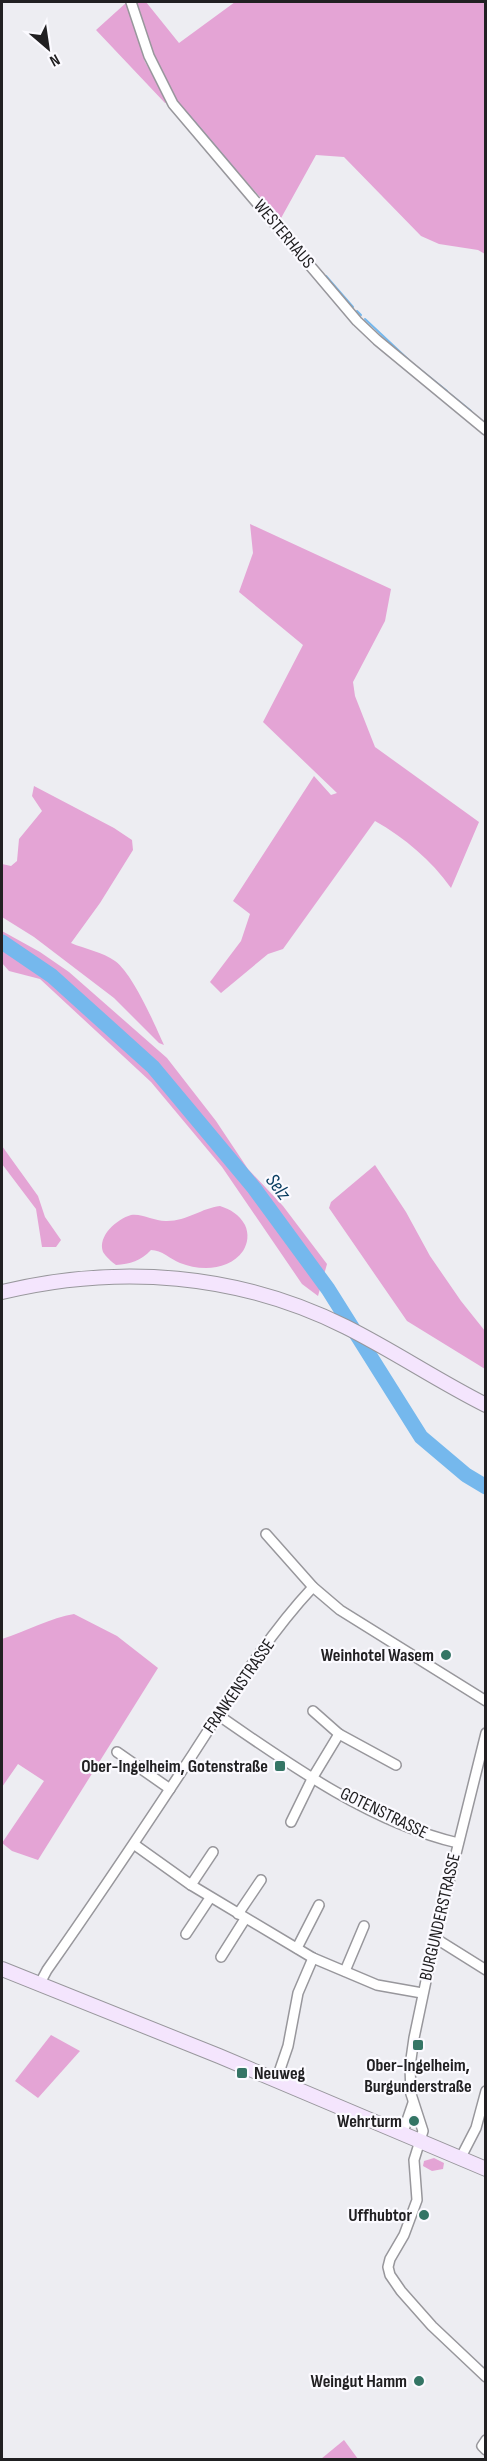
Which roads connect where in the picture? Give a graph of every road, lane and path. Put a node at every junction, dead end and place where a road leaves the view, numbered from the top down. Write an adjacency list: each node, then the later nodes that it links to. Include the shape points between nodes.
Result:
1 (131, 2): 2 (street, WESTERHAUS, via 149,56 173,104 357,321)
2 (486, 430)
3 (2, 1292): 4 (street, via 82,1278 154,1275 256,1292 300,1306 345,1327)
4 (486, 1405)
5 (266, 1534): 6 (street)
6 (314, 1587): 7 (street, via 340,1610); 9 (street, FRANKENSTRASSE, via 293,1608)
7 (486, 1701)
8 (313, 1711): 11 (street)
9 (219, 1715): 14 (street, GOTENSTRASSE); 15 (street, FRANKENSTRASSE)
10 (486, 1733): 17 (street, BURGUNDERSTRASSE)
11 (339, 1734): 13 (street); 14 (street)
12 (117, 1752): 15 (street)
13 (396, 1765)
14 (313, 1777): 16 (street); 17 (street, GOTENSTRASSE, via 426,1836)
15 (170, 1789): 18 (street, FRANKENSTRASSE)
16 (291, 1822)
17 (458, 1843): 27 (street, BURGUNDERSTRASSE)
18 (135, 1845): 21 (street); 34 (street, FRANKENSTRASSE)
19 (213, 1852): 21 (street)
20 (261, 1880): 24 (street)
21 (191, 1885): 22 (street)
22 (210, 1898): 24 (street); 26 (street)
23 (319, 1905): 28 (street)
24 (242, 1916): 28 (street); 29 (street)
25 (364, 1926): 33 (street)
26 (186, 1934)
27 (435, 1938): 32 (street); 35 (street, BURGUNDERSTRASSE)
28 (297, 1948): 30 (street)
29 (220, 1957)
30 (313, 1958): 33 (street); 36 (street, via 297,1993 288,2046)
31 (2, 1969): 34 (street)
32 (486, 1970)
33 (345, 1971): 35 (street, via 377,1985)
34 (39, 1985): 36 (street)
35 (422, 1993): 38 (street, BURGUNDERSTRASSE, via 410,2066)
36 (276, 2081): 39 (street)
37 (486, 2091): 41 (street, via 476,2128)
38 (412, 2103): 39 (street, BURGUNDERSTRASSE); 40 (street, BURGUNDERSTRASSE, via 422,2125)
39 (402, 2135): 40 (street)
40 (420, 2142): 41 (street); 43 (street, BURGUNDERSTRASSE, via 414,2160 417,2200 390,2259 390,2275 432,2326)
41 (460, 2158): 42 (street)
42 (486, 2169)
43 (486, 2377)

